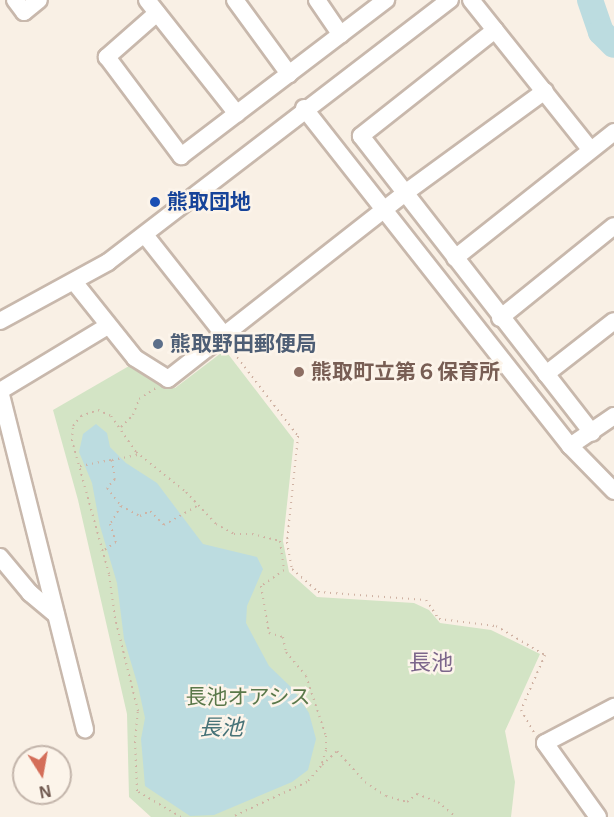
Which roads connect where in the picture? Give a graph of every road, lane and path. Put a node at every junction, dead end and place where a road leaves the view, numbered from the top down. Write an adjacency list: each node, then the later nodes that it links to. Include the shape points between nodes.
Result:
1 (15, 0): 2 (street, via 24,12)
2 (39, 0)
3 (235, 0): 11 (street)
4 (317, 0): 10 (street)
5 (386, 0): 10 (street)
6 (450, 0): 13 (street)
7 (471, 0): 9 (street)
8 (152, 7): 14 (street); 14 (street, via 107,57 181,156)
9 (495, 30): 12 (street); 17 (street, via 361,136)
10 (341, 35): 11 (street)
11 (289, 74): 14 (street)
12 (545, 91): 16 (street); 17 (street)
13 (304, 108): 18 (street); 20 (street)
14 (237, 114)
15 (614, 132): 16 (street)
16 (590, 149): 21 (street)
17 (405, 194): 18 (street); 21 (street)
18 (385, 211): 27 (street); 34 (street)
19 (614, 226): 23 (street)
20 (145, 235): 22 (street); 27 (street)
21 (454, 258): 23 (street)
22 (75, 283): 24 (street); 26 (street)
23 (500, 318): 28 (street)
24 (0, 321)
25 (614, 321): 28 (street)
26 (106, 327): 29 (street, via 135,358); 30 (street)
27 (224, 335): 29 (street); 46 (path, via 298,436 286,542 292,569 318,592 426,600 439,619 496,626 544,655 521,710 540,741)
28 (546, 374): 33 (street)
29 (168, 379): 32 (path, via 139,399 133,414)
30 (0, 391): 43 (street)
31 (614, 416): 33 (street)
32 (121, 427): 35 (path); 37 (path, via 98,410 81,416 73,426 72,441)
33 (592, 433): 34 (street)
34 (570, 446): 38 (street)
35 (139, 455): 36 (path); 40 (path)
36 (112, 460): 37 (path); 39 (path, via 115,479 107,488)
37 (80, 466): 41 (path)
38 (614, 491)
39 (121, 506): 40 (path, via 141,516 150,511 164,525); 41 (path, via 110,524 116,542)
40 (198, 506): 47 (path, via 216,524 234,534 280,541 284,570 261,586 269,633 283,637 286,652 306,676 326,736)
41 (101, 552): 48 (path, via 138,711 137,791)
42 (0, 557): 43 (street, via 30,594)
43 (56, 615): 45 (street)
44 (614, 707): 46 (street)
45 (85, 730)
46 (545, 742): 51 (street)
47 (321, 766): 49 (path, via 307,782); 50 (path, via 337,752 364,782 386,796 407,802 417,794 438,802)
48 (181, 817)
49 (232, 817)
50 (456, 817)
51 (598, 817)

